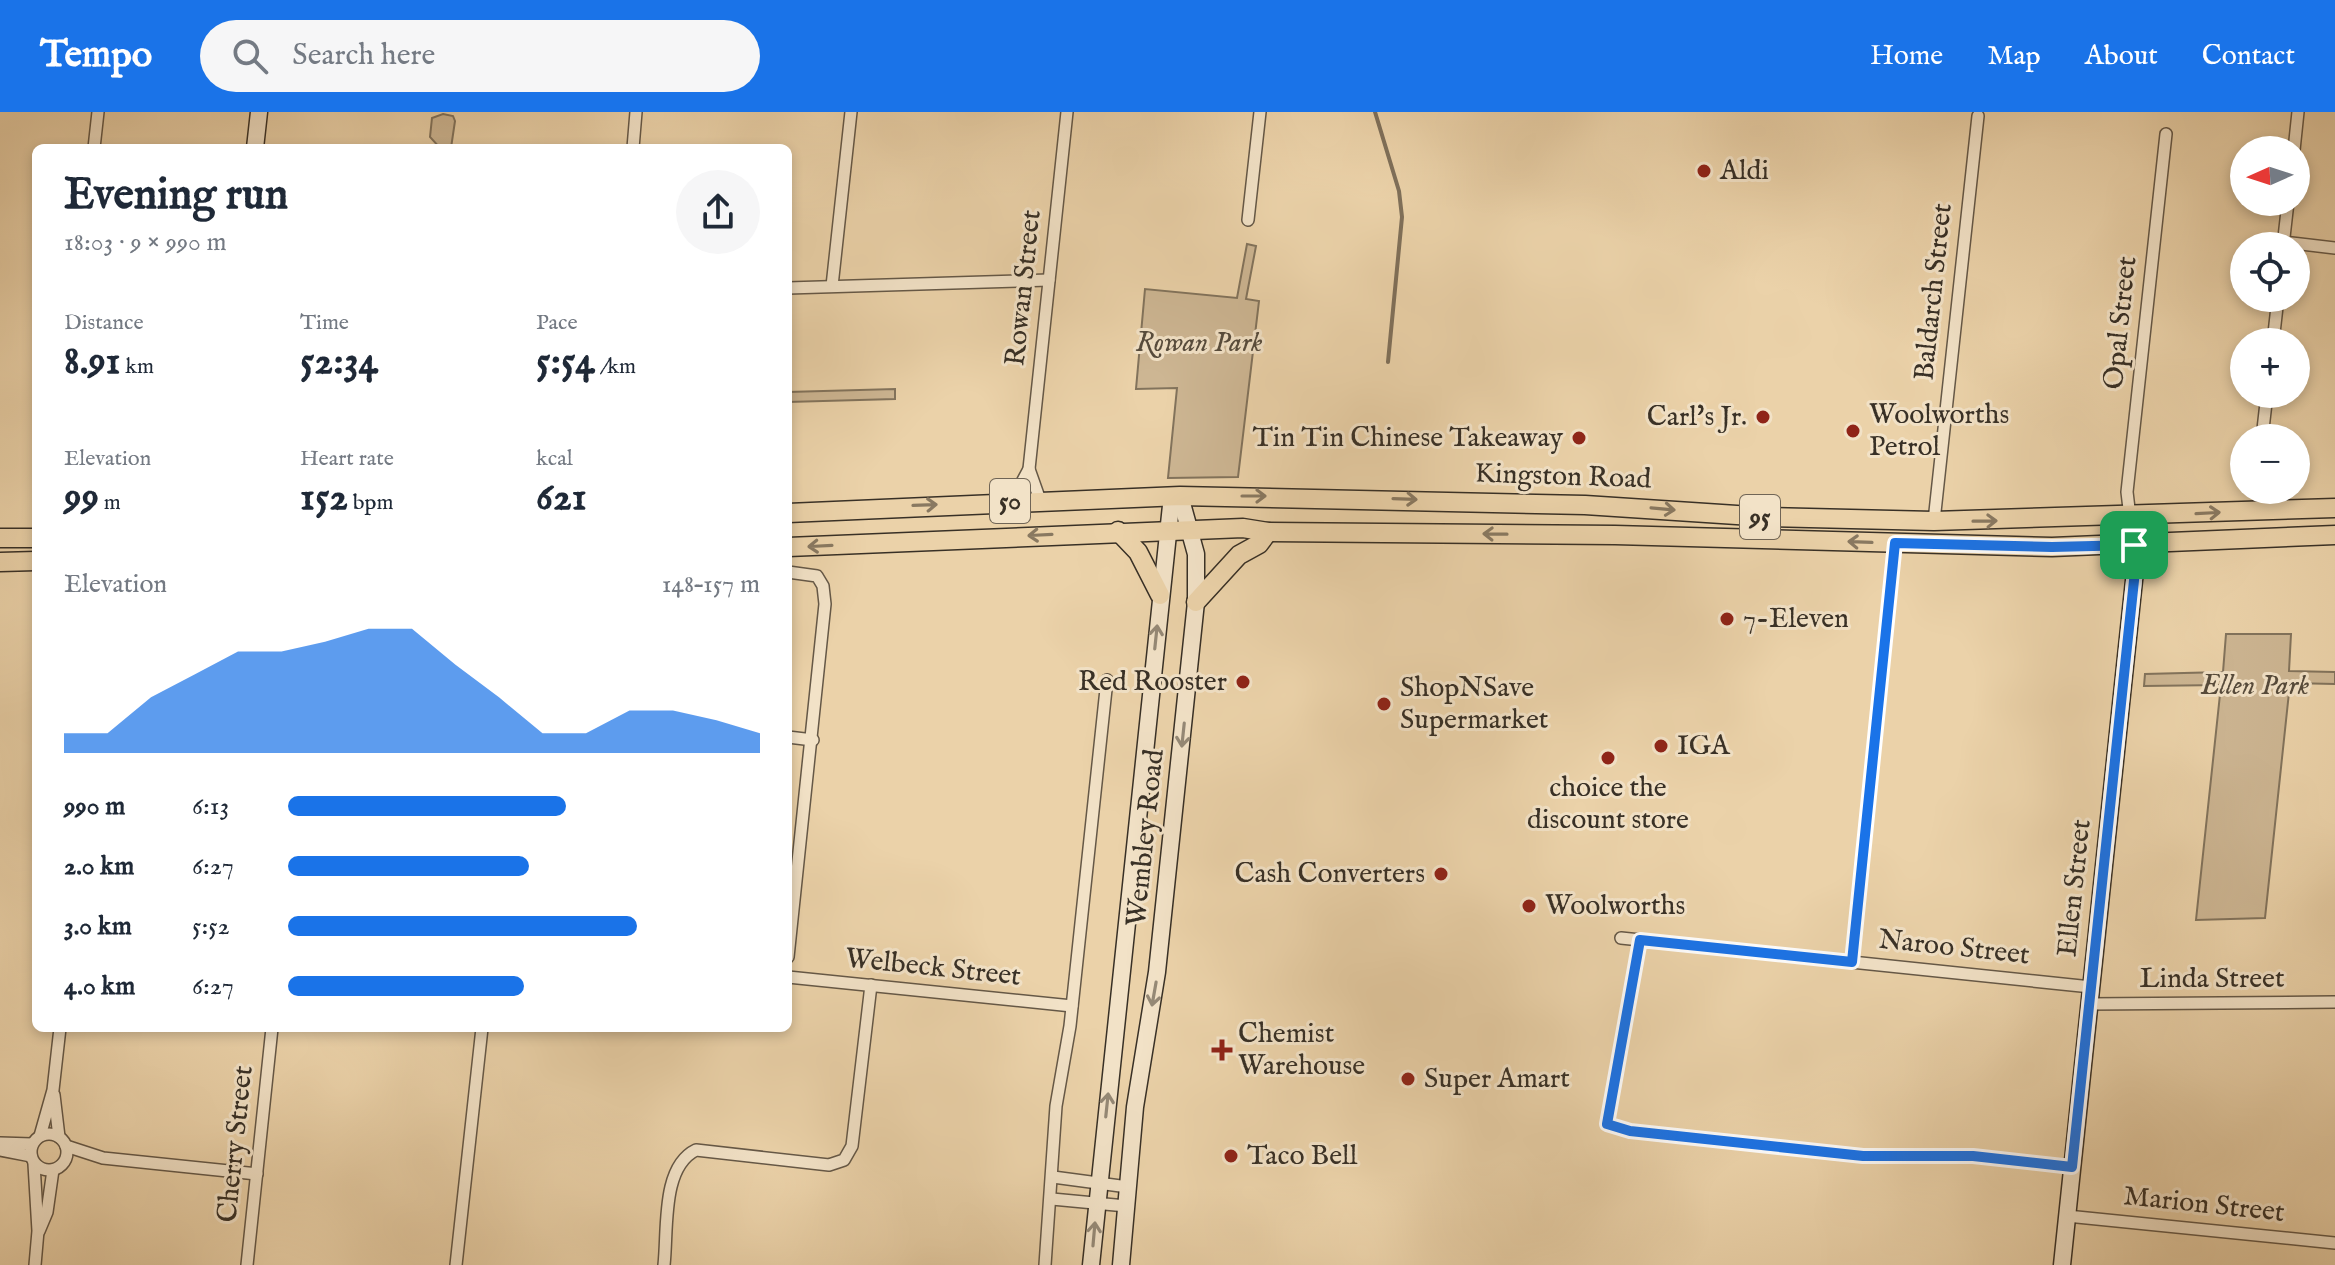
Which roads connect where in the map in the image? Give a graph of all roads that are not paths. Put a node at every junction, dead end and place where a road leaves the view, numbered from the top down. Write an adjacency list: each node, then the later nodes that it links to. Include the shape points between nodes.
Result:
1 (98, 112): 11 (street)
2 (259, 112): 12 (main road)
3 (636, 112): 13 (street)
4 (851, 112): 18 (street)
5 (1067, 112): 17 (street, Rowan Street)
6 (1260, 112): 14 (street)
7 (2298, 112): 10 (street)
8 (1978, 116): 27 (street, Baldarch Street)
9 (2166, 134): 26 (street, Opal Street, via 2127,492)
10 (2295, 136)
11 (94, 144)
12 (255, 144)
13 (633, 144)
14 (1248, 220)
15 (2310, 246): 16 (street)
16 (2335, 248)
17 (1049, 280): 18 (street); 20 (street, Rowan Street)
18 (832, 286): 19 (street)
19 (792, 288)
20 (1029, 469): 22 (street, Rowan Street); 23 (street, Rowan Street)
21 (1176, 496): 22 (main road, Kingston Road / 50); 27 (main road, Kingston Road / 95, one-way to 27, via 1552,503 1753,517); 28 (main road, Wembley Road); 29 (main road, Wembley Road)
22 (1040, 500): 23 (main road, Kingston Road / 50)
23 (1012, 501): 25 (main road, Kingston Road / 50, one-way to 23)
24 (2335, 508): 26 (main road, Kingston Road / 95, one-way to 24)
25 (792, 513)
26 (2130, 517): 27 (main road, Kingston Road / 95, one-way to 26); 36 (main road, Ellen Street)
27 (1934, 521)
28 (1189, 529): 29 (main road, Kingston Road / 95); 31 (main road, Kingston Road / 95); 42 (main road, Wembley Road, via 1197,566)
29 (1168, 530): 30 (main road, Kingston Road / 95); 41 (main road, Wembley Road)
30 (1118, 531): 37 (main road, Kingston Road / 50, one-way to 37); 41 (main road, via 1138,552)
31 (1268, 532): 35 (main road, Kingston Road / 95, one-way to 31); 42 (main road)
32 (2335, 535): 36 (main road, Kingston Road / 95)
33 (0, 538): 34 (main road)
34 (32, 538)
35 (1895, 543): 36 (main road, Kingston Road / 95); 49 (street)
36 (2134, 545): 52 (main road, Ellen Street)
37 (792, 547)
38 (32, 561): 39 (main road)
39 (0, 562)
40 (792, 572): 45 (street, via 814,574 824,589)
41 (1160, 595): 69 (main road, Wembley Road, one-way to 41)
42 (1196, 602): 70 (main road, Wembley Road, one-way to 70)
43 (1107, 680): 54 (street, Wembley Road)
44 (792, 737): 45 (street)
45 (813, 740): 46 (street)
46 (792, 922)
47 (1621, 938): 48 (street, Naroo Street)
48 (1640, 940): 49 (street, Naroo Street); 65 (street, via 1607,1124 1630,1131 1863,1156 1973,1156)
49 (1852, 962): 52 (street, Naroo Street)
50 (792, 977): 51 (street, Welbeck Street)
51 (871, 985): 54 (street, Welbeck Street); 80 (street, via 852,1146 844,1160 829,1165 696,1150 683,1156 674,1171)
52 (2090, 996): 53 (street, Linda Street); 65 (main road, Ellen Street)
53 (2335, 1002)
54 (1072, 1006): 68 (street, Wembley Road, via 1056,1106)
55 (60, 1032): 58 (street)
56 (272, 1032): 67 (street, Cherry Street)
57 (482, 1032): 79 (street)
58 (53, 1090): 59 (street); 62 (street)
59 (63, 1142): 62 (street); 63 (street); 64 (street)
60 (0, 1143): 62 (street)
61 (0, 1150): 62 (street)
62 (34, 1150): 66 (street, via 43,1170); 75 (street)
63 (103, 1158): 64 (street); 67 (street)
64 (65, 1160): 66 (street)
65 (2072, 1167): 74 (main road, Ellen Street)
66 (53, 1170): 75 (street, via 47,1212)
67 (257, 1174): 78 (street, Cherry Street)
68 (1053, 1177): 69 (street); 71 (street, Wembley Road)
69 (1099, 1183): 70 (street); 72 (main road, Wembley Road)
70 (1128, 1187): 73 (main road, Wembley Road)
71 (1052, 1199): 72 (street); 81 (street, Wembley Road)
72 (1097, 1203): 73 (street); 82 (main road, Wembley Road, one-way to 72)
73 (1126, 1206): 83 (main road, Wembley Road)
74 (2067, 1216): 76 (street, Marion Street); 84 (main road, Ellen Street)
75 (38, 1231): 77 (street)
76 (2335, 1243)
77 (35, 1265)
78 (247, 1265)
79 (456, 1265)
80 (664, 1265)
81 (1045, 1265)
82 (1091, 1265)
83 (1121, 1265)
84 (2062, 1265)

